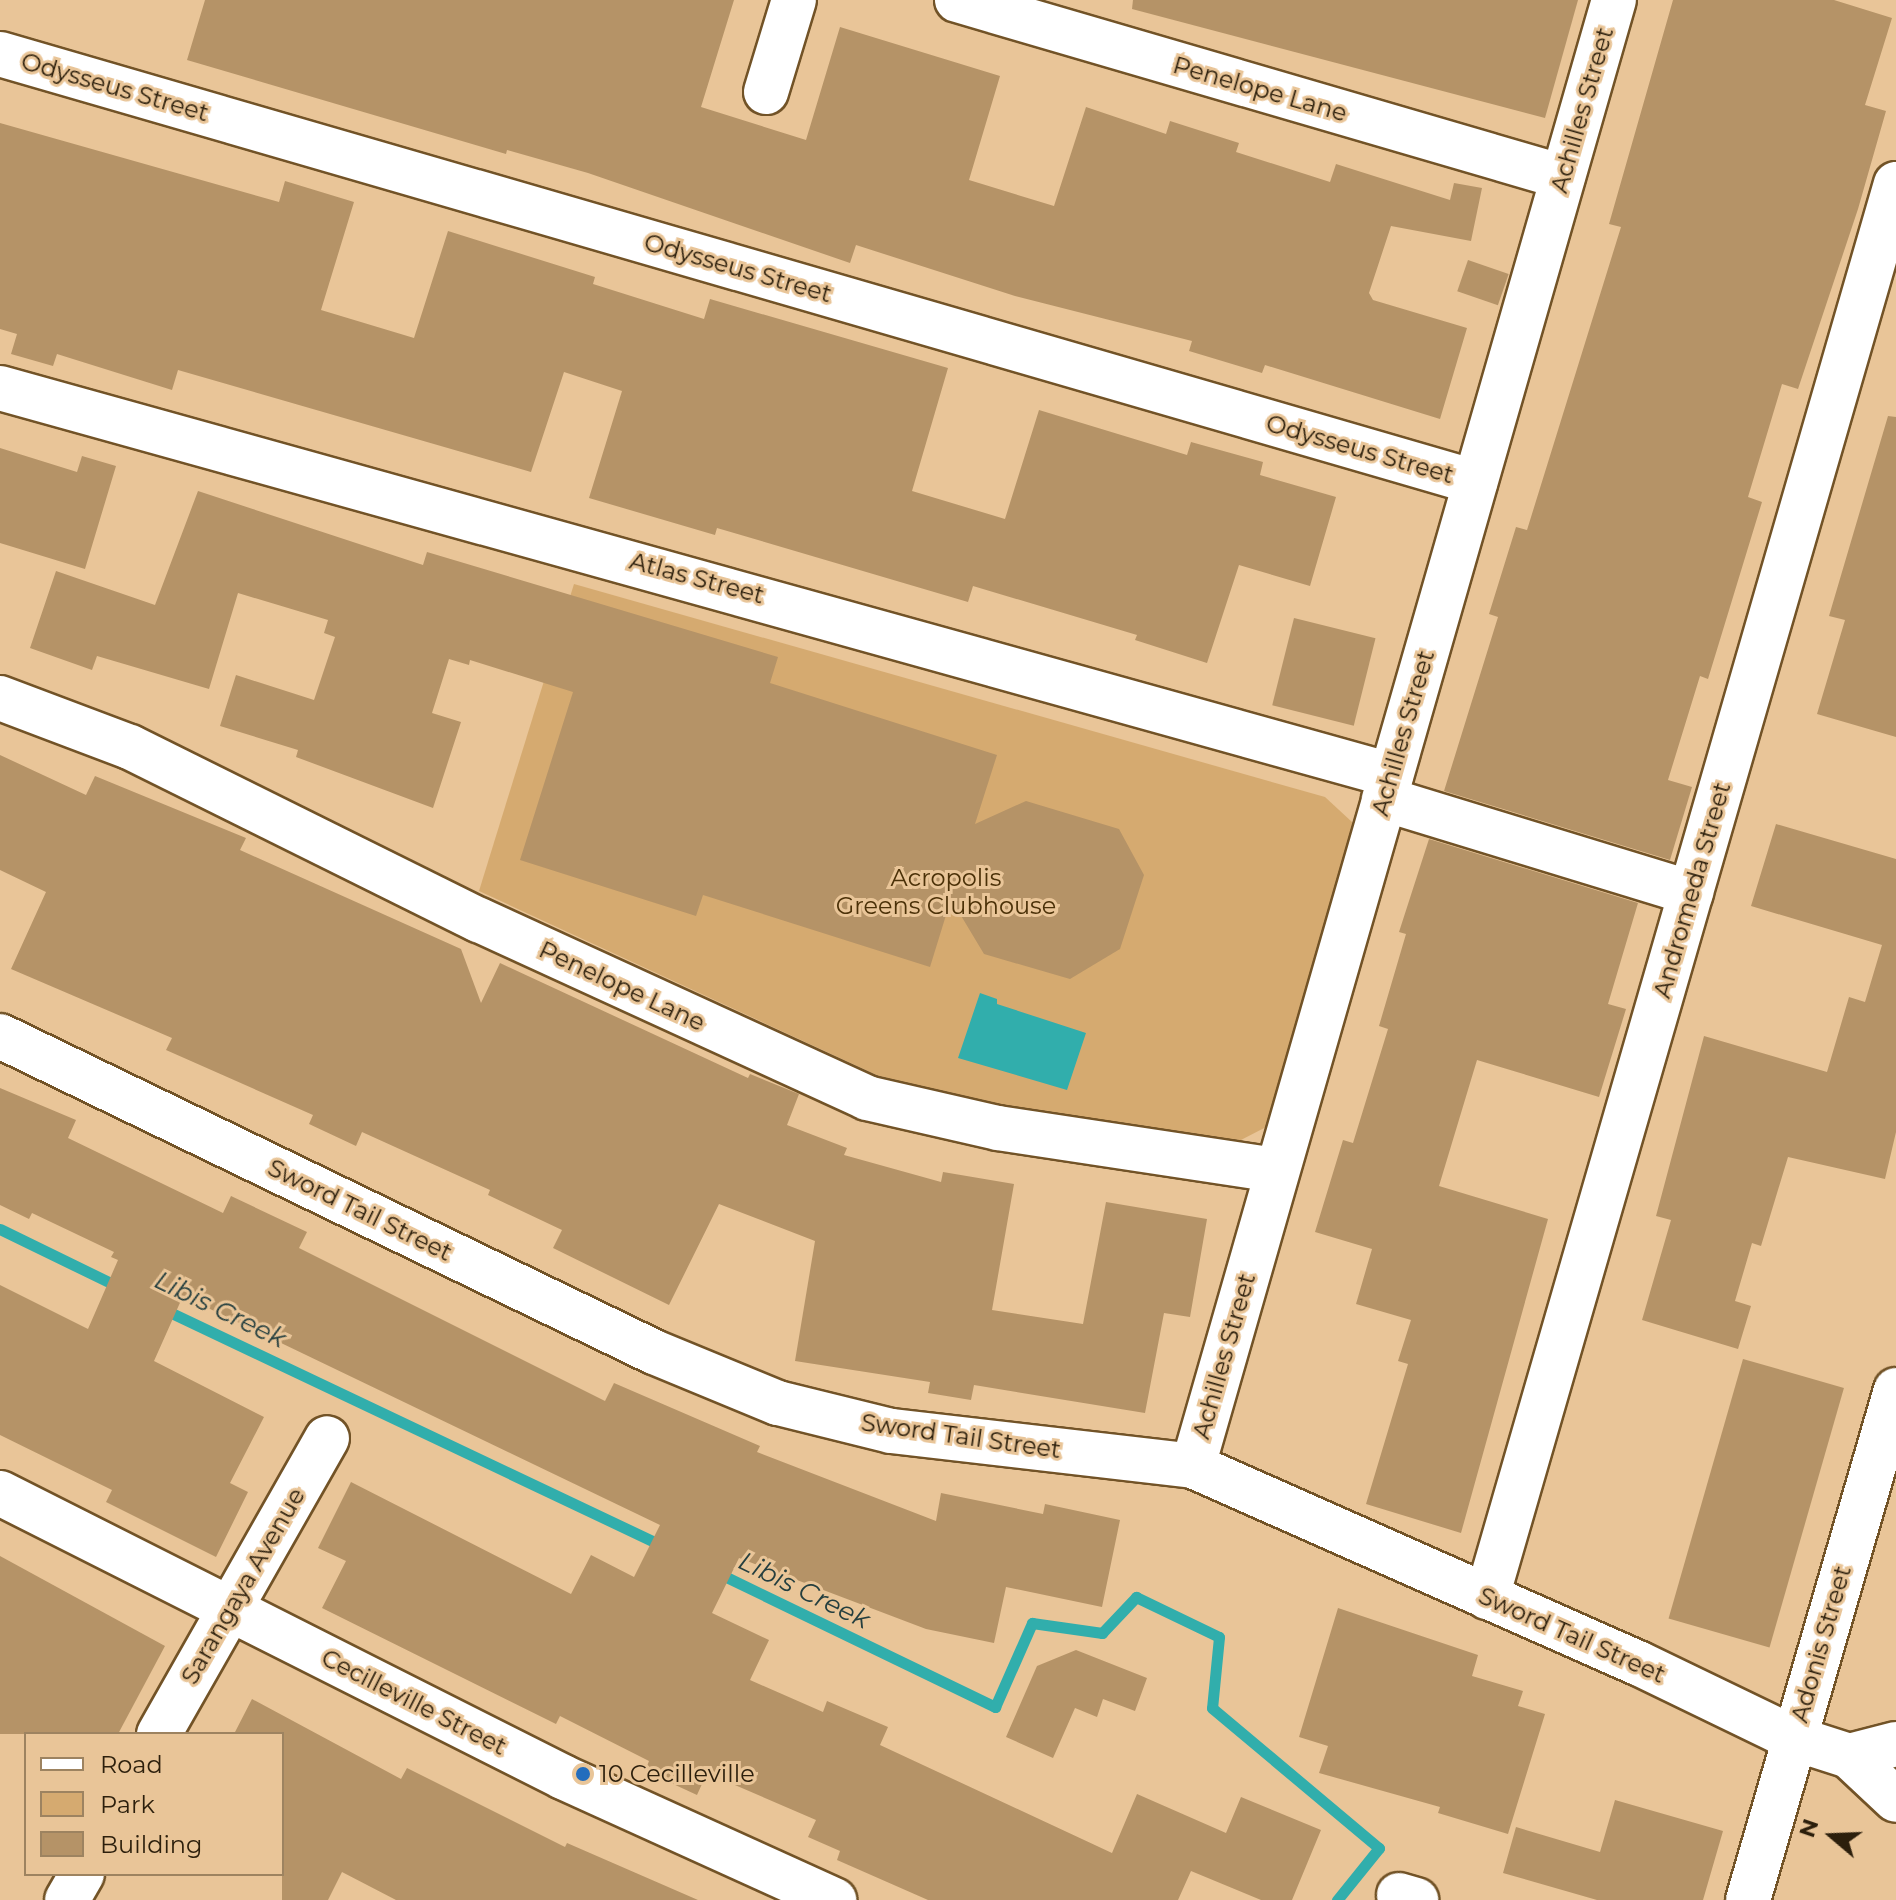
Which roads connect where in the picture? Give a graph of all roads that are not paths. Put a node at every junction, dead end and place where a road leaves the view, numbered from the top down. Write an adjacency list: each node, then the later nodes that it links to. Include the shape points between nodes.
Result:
1 (794, 0): 5 (street)
2 (957, 0): 6 (street, Penelope Lane)
3 (1614, 0): 6 (street, Achilles Street)
4 (0, 54): 9 (street, Odysseus Street)
5 (766, 92)
6 (1563, 177): 9 (street, Achilles Street)
7 (1896, 184): 12 (street, Andromeda Street)
8 (0, 388): 11 (street, Atlas Street, via 805,608 1260,743)
9 (1475, 482): 11 (street, Achilles Street)
10 (0, 698): 14 (street, Penelope Lane, via 130,747 479,920 867,1098 998,1128)
11 (1388, 787): 12 (street, Atlas Street); 14 (street, Achilles Street)
12 (1691, 893): 19 (street, Andromeda Street)
13 (0, 1036): 17 (street, Sword Tail Street, via 654,1352 778,1403 891,1431)
14 (1277, 1170): 17 (street, Achilles Street)
15 (1896, 1390): 22 (street, Adonis Street)
16 (327, 1438): 20 (street, Sarangaya Avenue)
17 (1193, 1466): 19 (street, Sword Tail Street)
18 (0, 1493): 20 (street, Cecilleville Street)
19 (1487, 1597): 22 (street, Sword Tail Street)
20 (228, 1609): 21 (street, Sarangaya Avenue); 28 (street, Cecilleville Street, via 563,1777)
21 (160, 1732)
22 (1793, 1738): 24 (street, Sword Tail Street); 29 (street, Adonis Street)
23 (1896, 1744): 24 (street)
24 (1849, 1756): 25 (street, Sword Tail Street)
25 (1896, 1800)
26 (81, 1876): 27 (street)
27 (67, 1900)
28 (834, 1900)
29 (1748, 1900)

